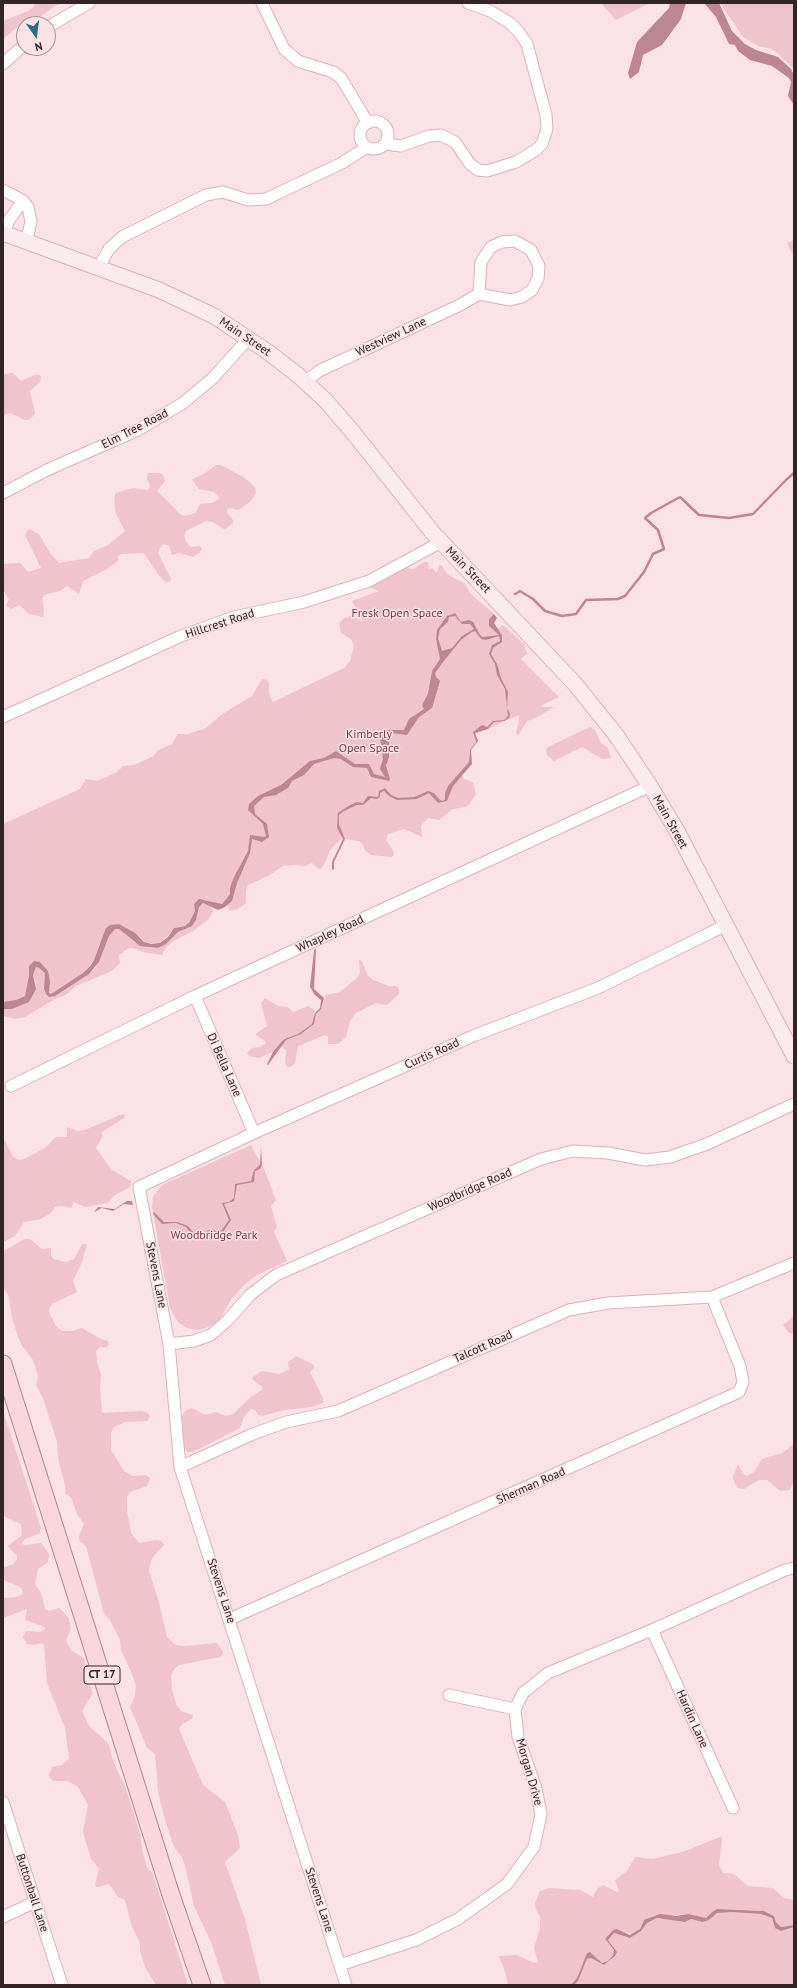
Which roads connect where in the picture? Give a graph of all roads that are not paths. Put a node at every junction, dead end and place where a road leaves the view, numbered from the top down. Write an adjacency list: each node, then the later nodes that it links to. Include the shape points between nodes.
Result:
1 (89, 3): 5 (street)
2 (262, 3): 8 (street, via 284,49 298,61 333,72 341,78)
3 (468, 3): 4 (street)
4 (489, 7): 9 (street, via 515,28 529,50 546,115 546,135 540,148 516,162 487,171 478,170 470,164 455,142 441,135 429,136 400,146)
5 (56, 22)
6 (16, 52): 7 (street)
7 (3, 64)
8 (368, 123): 9 (street, via 378,121 385,126 388,134); 10 (street, via 362,128 360,136)
9 (385, 144): 10 (street, via 376,149)
10 (367, 147): 15 (street, via 342,164 266,199 248,200 223,192 206,195 122,237 109,249)
11 (3, 190): 12 (street)
12 (23, 201): 13 (street); 14 (street, via 31,217)
13 (3, 233): 14 (main road, Main Street)
14 (26, 242): 15 (main road, Main Street)
15 (98, 268): 17 (main road, Main Street, via 178,298 214,316)
16 (479, 294): 16 (street, via 510,300 528,294 536,284 539,272 538,260 531,250 515,241 502,242 491,247 481,262); 18 (street, Westview Lane, via 323,369)
17 (248, 339): 18 (main road, Main Street); 19 (street, Elm Tree Road, via 213,378 183,403 138,430 47,470)
18 (305, 382): 20 (main road, Main Street, via 351,430)
19 (3, 493)
20 (441, 542): 21 (street, Hillcrest Road, via 369,581 304,602 234,617 181,636); 22 (main road, Main Street, via 575,684 616,735)
21 (3, 717)
22 (650, 786): 23 (main road, Main Street); 24 (street, Whapley Road)
23 (726, 925): 25 (main road, Main Street); 28 (street, Curtis Road, via 598,988 473,1036)
24 (194, 996): 26 (street, Whapley Road); 28 (street, Di Bella Lane)
25 (794, 1056)
26 (11, 1086)
27 (794, 1104): 32 (street, Woodbridge Road, via 707,1144 670,1157 645,1160 608,1153 573,1151 541,1159 276,1275 250,1295 228,1320 211,1334)
28 (254, 1133): 29 (street, Curtis Road)
29 (139, 1187): 32 (street, Stevens Lane)
30 (794, 1263): 31 (street, Talcott Road)
31 (712, 1297): 34 (street, Talcott Road, via 608,1304 569,1310 338,1411 286,1422); 36 (street, Sherman Road, via 740,1366 743,1382 739,1392)
32 (168, 1344): 34 (street, Stevens Lane)
33 (3, 1364): 46 (main road, CT 17, via 171,1895)
34 (180, 1467): 36 (street, Stevens Lane)
35 (794, 1568): 37 (street)
36 (230, 1619): 44 (street, Stevens Lane)
37 (652, 1630): 39 (street, via 548,1673 523,1693); 41 (street, Hardin Lane)
38 (449, 1695): 39 (street)
39 (516, 1709): 44 (street, Morgan Drive, via 518,1737 536,1788 541,1814 534,1847 507,1884 458,1919 416,1940)
40 (3, 1802): 42 (street, Buttonball Lane)
41 (733, 1808)
42 (35, 1902): 43 (street); 45 (street, Buttonball Lane)
43 (3, 1917)
44 (340, 1965): 47 (street, Stevens Lane)
45 (62, 1985)
46 (202, 1985)
47 (346, 1985)

